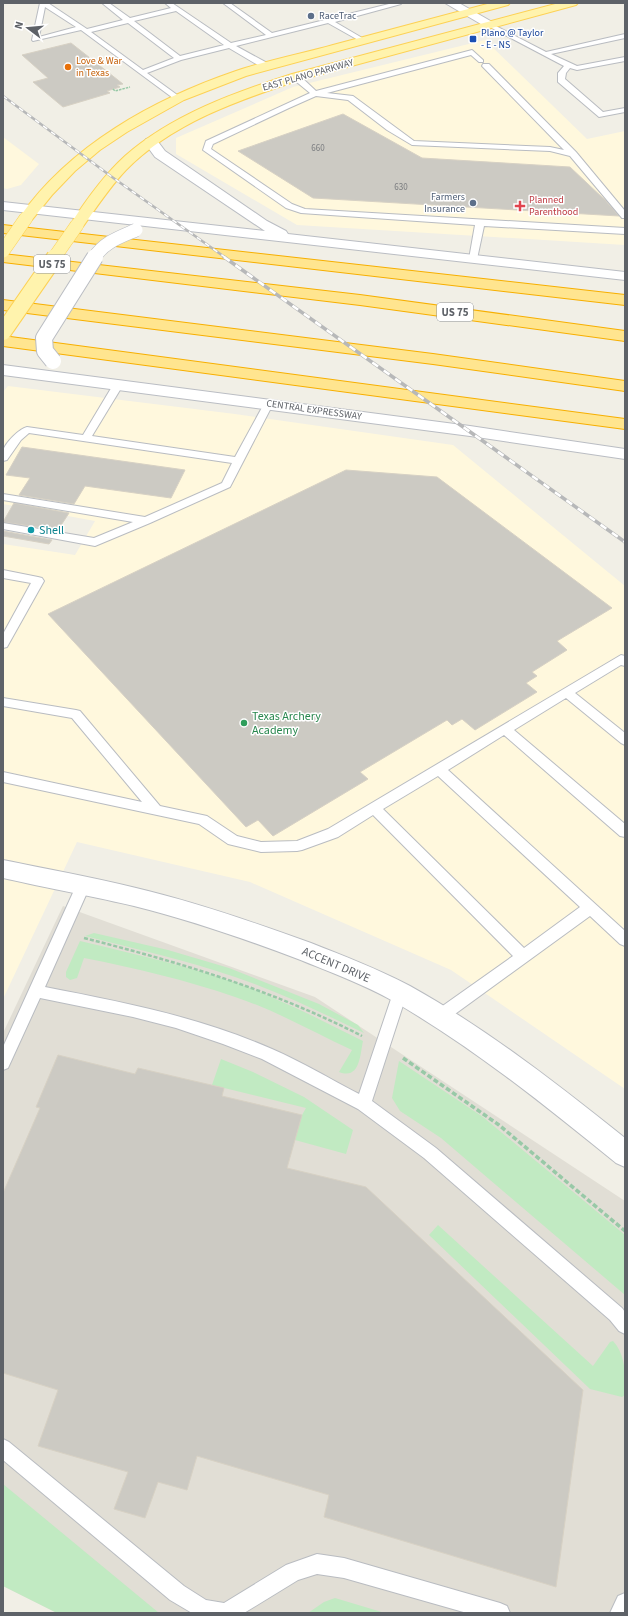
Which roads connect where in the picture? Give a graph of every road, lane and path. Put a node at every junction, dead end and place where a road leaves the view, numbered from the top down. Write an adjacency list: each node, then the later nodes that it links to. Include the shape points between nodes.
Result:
1 (44, 3): 14 (lane); 14 (lane, via 35,40)
2 (105, 3): 11 (lane)
3 (168, 3): 9 (lane)
4 (226, 3): 15 (lane)
5 (396, 3): 12 (lane, via 398,4)
6 (451, 3): 10 (main road)
7 (504, 3): 10 (main road, EAST PLANO PARKWAY)
8 (572, 3): 13 (main road, EAST PLANO PARKWAY)
9 (177, 9): 11 (lane); 18 (lane)
10 (466, 12): 13 (main road); 17 (main road, EAST PLANO PARKWAY)
11 (128, 21): 14 (lane); 20 (lane)
12 (330, 22): 15 (lane); 17 (lane)
13 (490, 25): 19 (lane); 25 (main road, EAST PLANO PARKWAY)
14 (84, 30): 24 (lane)
15 (271, 34): 18 (lane)
16 (625, 36): 19 (lane)
17 (362, 40): 23 (main road, EAST PLANO PARKWAY)
18 (229, 45): 20 (lane); 23 (lane)
19 (544, 54): 22 (lane)
20 (179, 58): 24 (lane)
21 (625, 59): 22 (lane, via 578,68)
22 (568, 65): 28 (lane, via 562,73 561,80 602,115)
23 (266, 66): 25 (main road); 27 (main road, EAST PLANO PARKWAY, via 212,83)
24 (142, 73): 27 (lane)
25 (296, 77): 26 (lane); 29 (main road, EAST PLANO PARKWAY, via 264,87 205,112)
26 (315, 94): 30 (lane, via 350,98 412,143 550,149); 30 (lane, via 472,52); 35 (lane, via 209,143 207,150 288,206 304,211)
27 (177, 99): 32 (main road, EAST PLANO PARKWAY, via 145,115 102,142 66,172)
28 (625, 110)
29 (151, 142): 34 (main road, EAST PLANO PARKWAY, via 112,177); 39 (main road, via 160,154 262,224)
30 (573, 154): 33 (lane)
31 (3, 206): 32 (main road)
32 (29, 214): 34 (main road); 40 (main road, EAST PLANO PARKWAY, bridge)
33 (625, 216)
34 (80, 220): 36 (main road); 48 (main road, EAST PLANO PARKWAY, bridge)
35 (480, 223): 38 (lane); 42 (lane)
36 (159, 224): 39 (main road); 52 (main road, bridge, via 136,230 99,250 44,338 45,351 54,361)
37 (3, 229): 45 (highway)
38 (625, 231)
39 (289, 239): 42 (main road)
40 (3, 251)
41 (3, 258): 49 (highway, US 75, via 353,299)
42 (473, 259): 43 (main road)
43 (625, 276)
44 (625, 296): 45 (highway)
45 (610, 298): 46 (highway)
46 (625, 300)
47 (3, 305): 53 (highway)
48 (3, 332)
49 (625, 336)
50 (3, 341): 55 (highway)
51 (3, 370): 52 (main road, CENTRAL EXPRESSWAY)
52 (112, 384): 54 (main road, CENTRAL EXPRESSWAY); 56 (lane)
53 (625, 386)
54 (268, 404): 57 (main road, CENTRAL EXPRESSWAY); 59 (lane)
55 (625, 424)
56 (86, 438): 58 (lane, via 27,430 17,438); 59 (lane)
57 (625, 454)
58 (3, 458)
59 (238, 461): 61 (lane, via 226,485)
60 (3, 497): 61 (lane)
61 (146, 521): 62 (lane, via 95,542)
62 (3, 526)
63 (3, 574): 64 (lane, via 38,581)
64 (3, 644)
65 (625, 662): 66 (lane, via 621,659)
66 (566, 692): 68 (lane); 69 (lane)
67 (3, 702): 73 (lane, via 76,714)
68 (505, 729): 70 (lane); 74 (lane)
69 (625, 740)
70 (439, 769): 72 (lane); 77 (lane)
71 (3, 777): 73 (lane)
72 (374, 808): 73 (lane, via 333,833 297,846 283,847 261,847 233,840 202,820); 79 (lane)
73 (156, 810)
74 (625, 832)
75 (3, 869): 76 (main road, ACCENT DRIVE)
76 (83, 886): 80 (lane); 81 (main road, ACCENT DRIVE, via 201,915 345,967)
77 (590, 908): 78 (lane); 79 (lane)
78 (625, 940)
79 (523, 956): 82 (lane)
80 (35, 991): 83 (lane); 84 (lane, via 133,1011 224,1038 267,1054)
81 (400, 993): 82 (main road, ACCENT DRIVE); 84 (lane)
82 (439, 1017): 85 (main road, ACCENT DRIVE, via 522,1072)
83 (3, 1062)
84 (363, 1104): 86 (lane, via 430,1154 616,1314)
85 (625, 1154)
86 (625, 1325)
87 (3, 1448): 89 (lane, via 176,1593 203,1609 226,1613 293,1572 317,1564 344,1568)
88 (625, 1603): 90 (lane)
89 (500, 1613)
90 (620, 1613)

